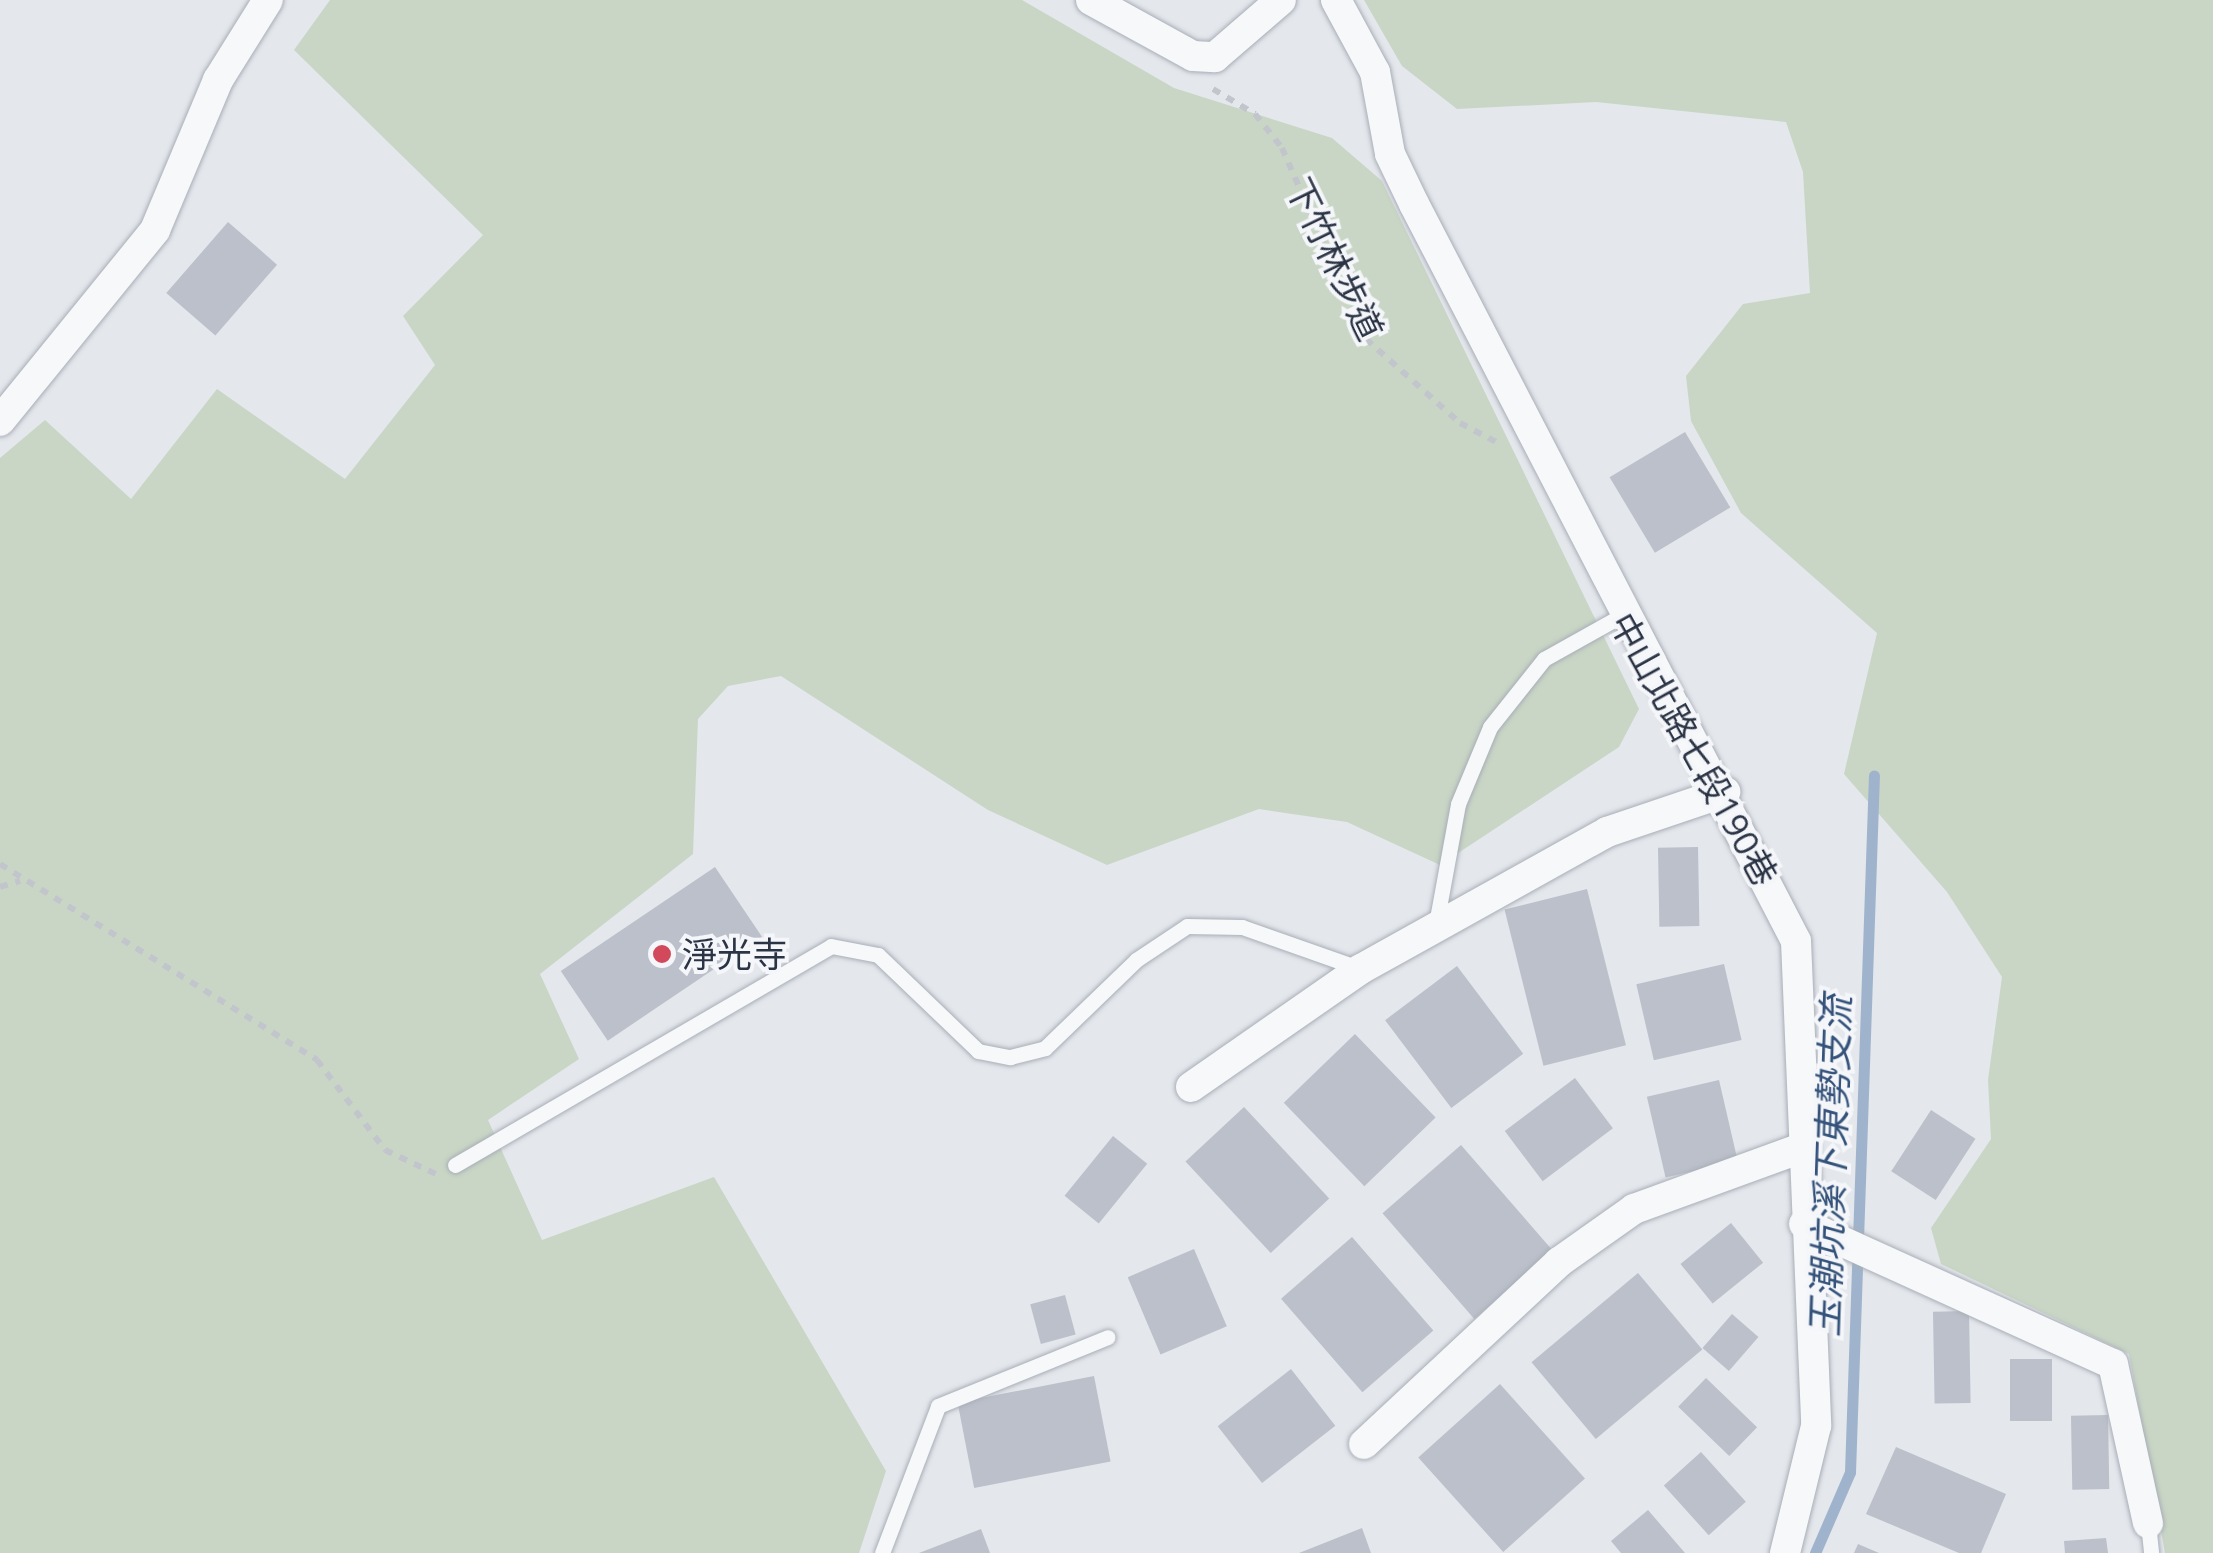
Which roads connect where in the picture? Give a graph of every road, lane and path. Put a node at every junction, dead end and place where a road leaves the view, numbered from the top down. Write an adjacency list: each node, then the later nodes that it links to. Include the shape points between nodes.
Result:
1 (268, 0): 6 (street, via 218,80 155,230)
2 (1091, 0): 3 (street, via 1193,56 1215,57)
3 (1281, 0)
4 (1336, 0): 8 (street, 中山北路七段190巷, via 1375,72 1390,154)
5 (1193, 77): 7 (path, 下竹林步道, via 1255,114 1282,148 1366,340 1460,422)
6 (0, 421)
7 (1506, 448)
8 (1621, 616): 9 (street, 中山北路七段190巷); 13 (lane, via 1544,659 1490,727 1458,804)
9 (1725, 792): 13 (street, via 1607,832); 16 (street, 中山北路七段190巷, via 1796,941)
10 (0, 864): 11 (path)
11 (21, 880): 12 (path); 17 (path, via 317,1060 403,1165 426,1174)
12 (0, 887)
13 (1436, 928): 14 (street)
14 (1361, 970): 15 (street); 17 (lane, via 1242,926 1188,926 1136,960 1046,1048 1010,1058 978,1052 878,954 831,946)
15 (1191, 1087)
16 (1802, 1148): 18 (street, 中山北路七段190巷); 20 (street, via 1634,1209 1559,1262)
17 (455, 1165)
18 (1804, 1224): 21 (street, via 2113,1364); 23 (street, 中山北路七段190巷, via 1816,1426)
19 (1108, 1337): 22 (lane, via 938,1406)
20 (1364, 1444)
21 (2150, 1538)
22 (882, 1553)
23 (1785, 1553)

